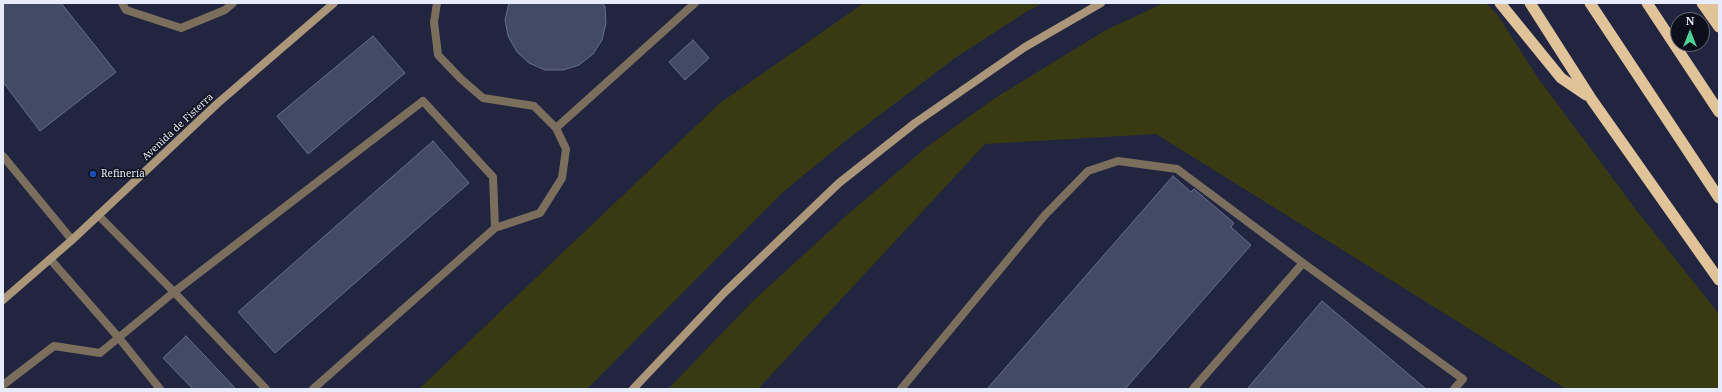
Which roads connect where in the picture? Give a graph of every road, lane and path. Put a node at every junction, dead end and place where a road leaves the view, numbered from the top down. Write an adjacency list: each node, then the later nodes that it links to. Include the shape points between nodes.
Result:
1 (122, 3): 2 (lane, via 126,10 181,28 225,10)
2 (233, 3)
3 (334, 3): 20 (main road, Avenida de Fisterra, via 218,103)
4 (437, 3): 17 (lane, via 434,22 438,55 483,98 534,106)
5 (695, 3): 17 (lane)
6 (1101, 3): 33 (main road, via 1025,47 915,122 839,183 724,293)
7 (1500, 3): 15 (highway, via 1562,78)
8 (1530, 3): 15 (highway)
9 (1647, 3): 16 (highway)
10 (1702, 3): 14 (highway)
11 (1712, 3): 13 (highway)
12 (1591, 5): 19 (highway)
13 (1719, 15)
14 (1719, 27)
15 (1592, 100): 25 (highway)
16 (1719, 112)
17 (556, 128): 21 (lane, via 566,149 562,178 540,213)
18 (3, 156): 22 (lane)
19 (1719, 198)
20 (98, 215): 22 (main road, Avenida de Fisterra); 26 (lane)
21 (495, 228): 26 (lane, via 493,177 423,101); 32 (lane)
22 (72, 240): 23 (main road, Avenida de Fisterra)
23 (50, 259): 27 (main road, Avenida de Fisterra); 28 (lane)
24 (1303, 263): 34 (lane, via 1177,169 1118,161 1088,171 1044,215); 35 (lane); 36 (lane, via 1463,379)
25 (1719, 280)
26 (174, 292): 28 (lane); 31 (lane)
27 (3, 300)
28 (119, 338): 29 (lane, via 100,353 54,346); 30 (lane)
29 (3, 385)
30 (160, 389)
31 (266, 389)
32 (313, 389)
33 (633, 389)
34 (901, 389)
35 (1193, 389)
36 (1454, 389)

